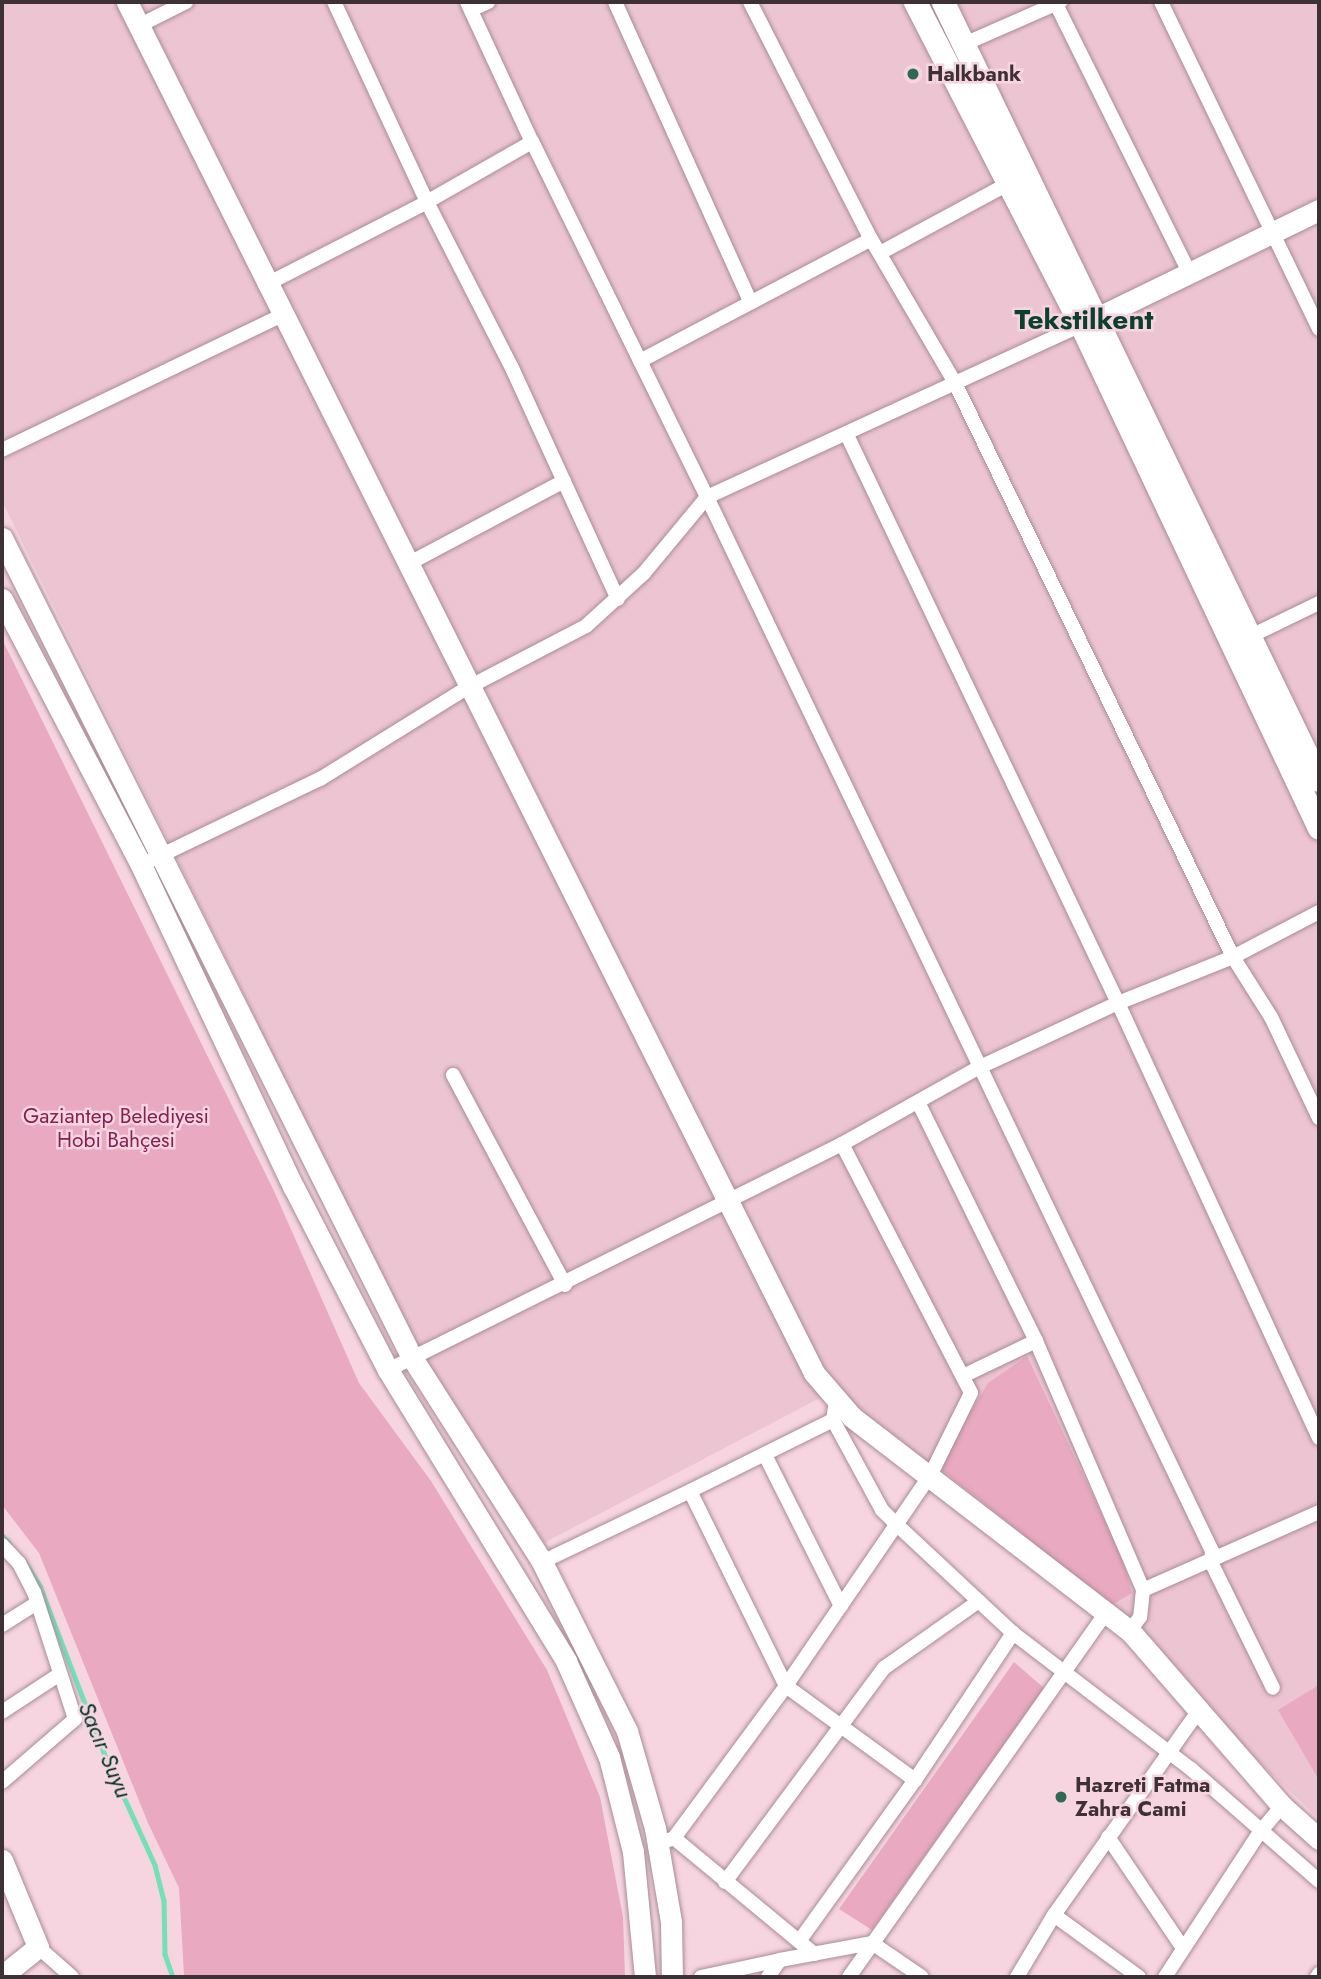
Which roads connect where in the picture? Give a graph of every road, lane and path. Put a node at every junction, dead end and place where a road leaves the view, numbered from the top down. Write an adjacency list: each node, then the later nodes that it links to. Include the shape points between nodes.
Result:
1 (127, 2): 12 (street)
2 (186, 2): 12 (street)
3 (334, 2): 16 (street)
4 (488, 2): 11 (street)
5 (615, 2): 23 (street)
6 (750, 2): 19 (street)
7 (915, 2): 15 (main road)
8 (943, 2): 13 (main road)
9 (1161, 2): 18 (street)
10 (1058, 3): 13 (street); 21 (street)
11 (469, 6): 14 (street)
12 (138, 26): 22 (street)
13 (964, 44): 25 (main road)
14 (532, 142): 16 (street); 27 (street)
15 (1006, 186): 20 (street); 25 (main road)
16 (427, 202): 22 (street); 31 (street)
17 (1319, 210): 18 (street)
18 (1272, 230): 21 (street); 26 (street)
19 (871, 239): 20 (street); 23 (street)
20 (880, 253): 28 (street)
21 (1188, 270): 25 (street)
22 (265, 285): 24 (street)
23 (750, 301): 27 (street)
24 (281, 316): 30 (street); 34 (street)
25 (1089, 320): 28 (street); 38 (main road); 41 (main road)
26 (1319, 329)
27 (640, 361): 32 (street)
28 (955, 383): 29 (street); 45 (street)
29 (847, 435): 32 (street); 46 (street)
30 (2, 450)
31 (564, 481): 34 (street); 36 (street)
32 (707, 497): 36 (street); 47 (street)
33 (2, 538): 42 (street)
34 (405, 565): 39 (street)
35 (2, 598): 43 (street)
36 (618, 599): 39 (street, via 550,648)
37 (1319, 604): 38 (street)
38 (1251, 636): 40 (main road)
39 (467, 688): 42 (street, via 320,779); 52 (street)
40 (1319, 780)
41 (1319, 828)
42 (162, 855): 43 (street); 55 (street)
43 (141, 865): 56 (street, via 294,1188)
44 (1319, 912): 45 (street)
45 (1233, 957): 46 (street); 50 (street, via 1271,1017)
46 (1118, 1003): 47 (street); 59 (street)
47 (978, 1068): 49 (street); 67 (street, via 1212,1550)
48 (453, 1075): 53 (street)
49 (918, 1102): 51 (street); 54 (street)
50 (1319, 1118)
51 (842, 1144): 52 (street); 57 (street)
52 (724, 1200): 53 (street); 58 (street)
53 (565, 1285): 55 (street)
54 (1036, 1341): 57 (street); 68 (street)
55 (411, 1356): 56 (street); 66 (street)
56 (388, 1370): 103 (street, via 566,1661 608,1757 633,1852)
57 (965, 1375): 61 (street, via 971,1392)
58 (835, 1411): 60 (street); 61 (street); 64 (street, via 882,1510)
59 (1319, 1438)
60 (765, 1455): 62 (street); 71 (street)
61 (931, 1474): 64 (street); 72 (street)
62 (690, 1491): 66 (street); 78 (street)
63 (1319, 1512): 67 (street)
64 (896, 1524): 69 (street); 71 (street)
65 (2, 1545): 70 (street, via 19,1563)
66 (542, 1562): 90 (street, via 627,1731)
67 (1211, 1562): 68 (street); 79 (street)
68 (1143, 1591): 74 (street, via 1140,1617)
69 (979, 1601): 75 (street); 82 (street, via 895,1657)
70 (37, 1603): 73 (street); 77 (street)
71 (841, 1606): 78 (street)
72 (1106, 1613): 74 (street); 76 (street)
73 (2, 1625)
74 (1130, 1631): 80 (street)
75 (1013, 1633): 76 (street); 84 (street)
76 (1066, 1670): 83 (street); 96 (street)
77 (60, 1674): 81 (street); 85 (street, via 75,1723)
78 (786, 1686): 82 (street); 90 (street)
79 (1273, 1688)
80 (1200, 1709): 83 (street); 86 (street)
81 (2, 1712)
82 (839, 1726): 84 (street); 93 (street)
83 (1167, 1753): 87 (street); 88 (street)
84 (915, 1780): 95 (street)
85 (2, 1782)
86 (1282, 1806): 87 (street); 89 (street)
87 (1260, 1832): 92 (street); 98 (street)
88 (1108, 1838): 94 (street); 98 (street)
89 (1319, 1839)
90 (666, 1841): 93 (street); 104 (street)
91 (2, 1860): 97 (street)
92 (1319, 1881)
93 (724, 1882): 95 (street)
94 (1054, 1915): 109 (street); 110 (street)
95 (800, 1940): 99 (street)
96 (872, 1943): 99 (street); 107 (street); 108 (street)
97 (38, 1947): 101 (street); 102 (street)
98 (1183, 1948): 111 (street)
99 (814, 1954): 100 (street)
100 (780, 1960): 105 (street); 106 (street)
101 (2, 1976)
102 (72, 1977)
103 (645, 1977)
104 (672, 1977)
105 (701, 1977)
106 (768, 1977)
107 (849, 1977)
108 (922, 1977)
109 (1017, 1977)
110 (1139, 1977)
111 (1165, 1977)

